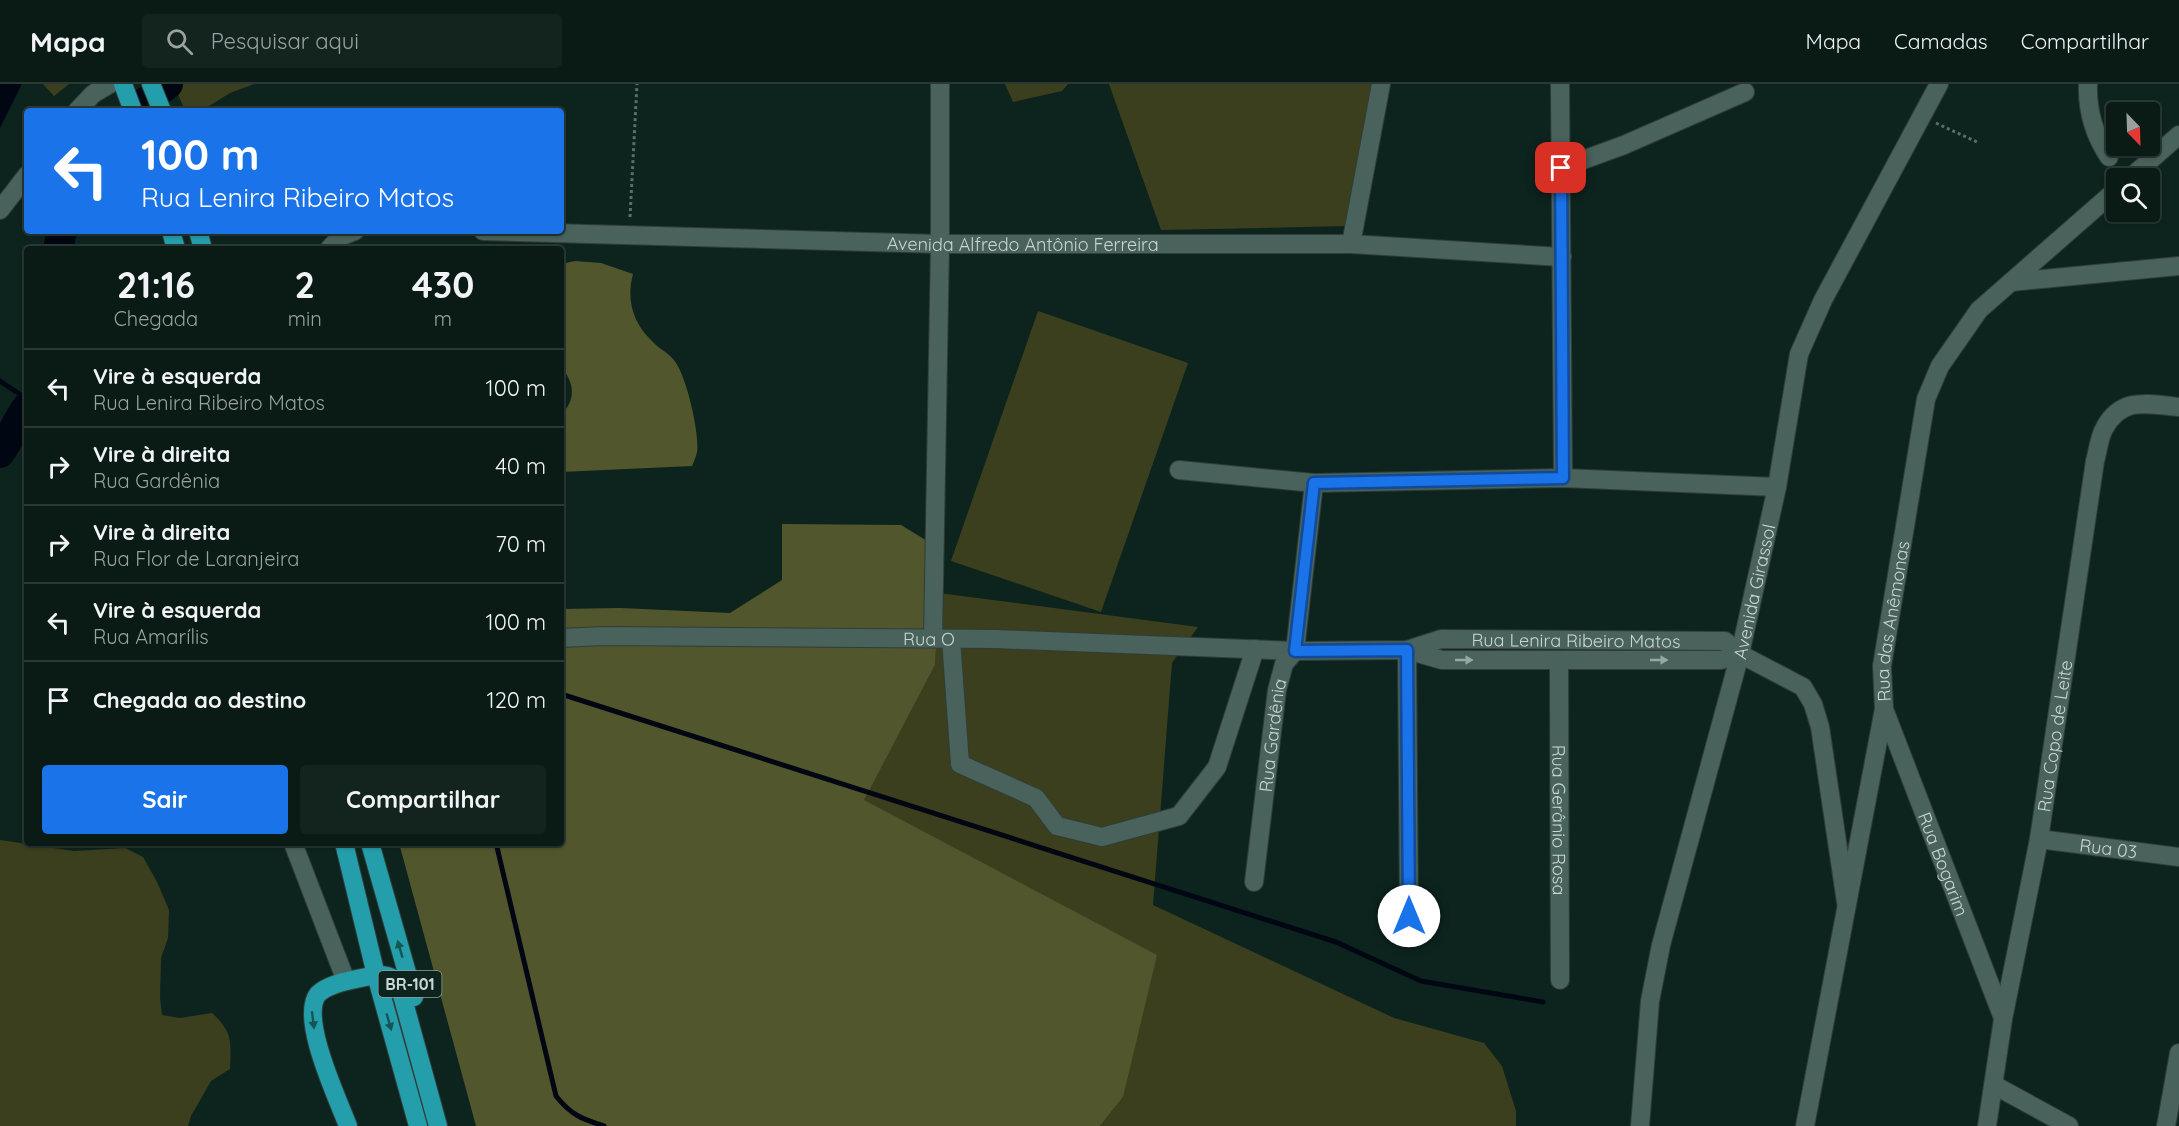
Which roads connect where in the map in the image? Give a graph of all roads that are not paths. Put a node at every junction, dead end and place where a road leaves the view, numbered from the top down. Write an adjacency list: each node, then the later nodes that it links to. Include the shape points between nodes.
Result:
1 (110, 84): 10 (street)
2 (123, 84): 11 (highway)
3 (151, 84): 12 (highway)
4 (940, 84): 21 (street)
5 (1381, 84): 22 (street)
6 (1560, 84): 15 (street)
7 (1939, 84): 30 (street, Avenida Girassol, via 1823,300 1799,354)
8 (2088, 84): 14 (street, via 2098,141)
9 (1745, 92): 15 (street)
10 (80, 108)
11 (132, 108)
12 (161, 108)
13 (2179, 135): 16 (street)
14 (2109, 157)
15 (1561, 168): 23 (street)
16 (2141, 168)
17 (24, 180): 19 (street)
18 (2106, 199): 25 (street, Rua das Anêmonas)
19 (0, 210)
20 (564, 233): 21 (street, Avenida Alfredo Antônio Ferreira)
21 (940, 244): 22 (street, Avenida Alfredo Antônio Ferreira); 32 (street)
22 (1351, 244): 23 (street, Avenida Alfredo Antônio Ferreira)
23 (1562, 257): 28 (street)
24 (2179, 266): 25 (street)
25 (2011, 282): 38 (street, Rua das Anêmonas, via 1979,310 1958,338 1926,399 1882,666)
26 (2179, 406): 39 (street, Rua Copo de Leite, via 2133,404 2118,410 2103,429)
27 (1179, 470): 29 (street)
28 (1563, 478): 29 (street); 30 (street)
29 (1314, 483): 35 (street, Rua Gardênia)
30 (1777, 487): 36 (street, Avenida Girassol)
31 (564, 638): 32 (street, Rua O)
32 (942, 639): 33 (street, Rua O); 33 (street, via 960,764 1036,798 1057,826 1102,837 1179,816 1217,767)
33 (1256, 649): 35 (street, Rua O)
34 (1407, 650): 35 (street, Rua Lenira Ribeiro Matos); 36 (street, Rua Lenira Ribeiro Matos, via 1441,639 1725,641); 37 (street, Rua Lenira Ribeiro Matos, one-way to 37, via 1442,660); 46 (street)
35 (1295, 651): 44 (street, Rua Gardênia, via 1284,664 1277,690)
36 (1740, 654): 37 (street, Rua Lenira Ribeiro Matos, one-way to 36, via 1721,660); 45 (street, Rua Lenira Ribeiro Matos, via 1803,687 1813,704 1820,727); 57 (street, Avenida Girassol, via 1661,945 1650,1001)
37 (1559, 661): 48 (street, Rua Gerânio Rosa)
38 (1884, 709): 45 (street, Rua das Anêmonas); 50 (street, Rua Bogarim)
39 (2039, 839): 43 (street, Rua 03); 50 (street, Rua Copo de Leite)
40 (294, 846): 49 (street)
41 (345, 846): 47 (highway, BR-101)
42 (371, 846): 56 (highway, BR-101, one-way to 42)
43 (2179, 857)
44 (1254, 882)
45 (1846, 902): 58 (street, Rua das Anêmonas)
46 (1409, 916)
47 (376, 975): 49 (highway); 54 (highway, BR-101, one-way to 54); 55 (highway, via 389,975 399,984)
48 (1560, 980)
49 (346, 981): 53 (highway, one-way to 53, via 318,994 312,1018)
50 (2003, 1019): 52 (street, Rua Copo de Leite)
51 (2179, 1053): 61 (street)
52 (1994, 1086): 59 (street, Rua Copo de Leite); 60 (street)
53 (348, 1126)
54 (418, 1126)
55 (438, 1126)
56 (451, 1126)
57 (1640, 1126)
58 (1805, 1126)
59 (1987, 1126)
60 (2069, 1126)
61 (2166, 1126)

